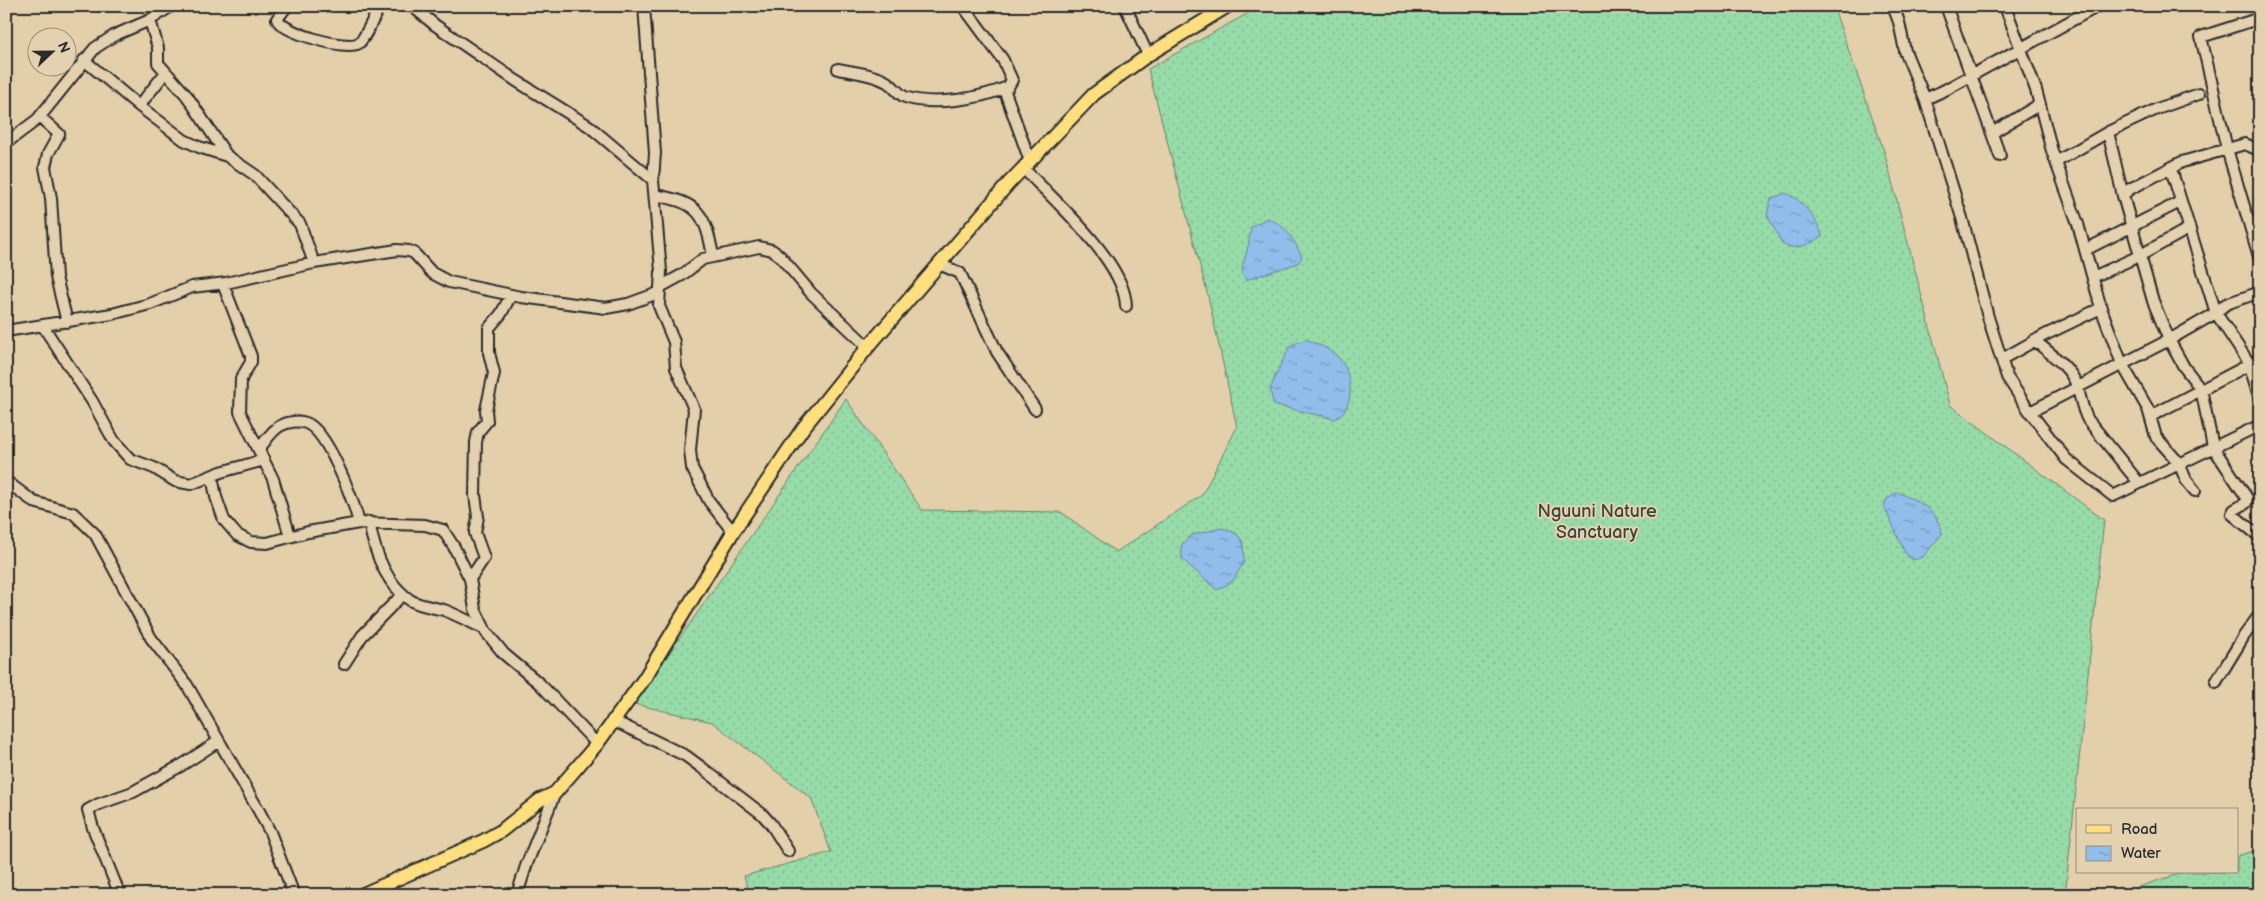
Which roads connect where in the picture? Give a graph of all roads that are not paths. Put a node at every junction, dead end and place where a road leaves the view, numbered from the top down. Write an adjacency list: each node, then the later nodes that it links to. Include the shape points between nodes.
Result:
1 (171, 6): 15 (street)
2 (287, 6): 3 (street, via 277,20 281,26 304,36 351,46 361,42)
3 (380, 6)
4 (412, 6): 38 (street, via 515,80 588,126)
5 (644, 6): 38 (street, via 655,153)
6 (963, 6): 22 (street, via 1003,60 1012,80 1011,85)
7 (1125, 6): 17 (street)
8 (1228, 6): 13 (main road)
9 (1893, 6): 24 (street, via 1905,52)
10 (1946, 6): 21 (street)
11 (2005, 6): 16 (street)
12 (2098, 6): 16 (street)
13 (1212, 11): 17 (main road)
14 (2257, 18): 32 (street, via 2201,37)
15 (150, 20): 18 (street, via 105,41); 20 (street, via 158,48 158,63)
16 (2022, 47): 21 (street); 25 (street)
17 (1148, 55): 36 (main road, via 1094,94)
18 (84, 60): 26 (street); 27 (street)
19 (838, 68): 22 (street, via 887,82 903,96 936,101 958,100)
20 (166, 72): 26 (street); 33 (street, via 187,96)
21 (1972, 76): 24 (street); 29 (street)
22 (1004, 89): 36 (street)
23 (2200, 94): 28 (street, via 2157,109)
24 (1924, 99): 65 (street)
25 (2040, 104): 29 (street); 35 (street)
26 (139, 106): 33 (street, via 184,140)
27 (40, 117): 30 (street); 58 (street, via 59,134 45,163 51,198 56,277)
28 (2108, 132): 35 (street); 40 (street)
29 (1992, 133): 34 (street)
30 (6, 143)
31 (2260, 147): 32 (street, via 2245,144)
32 (2228, 149): 37 (street, via 2182,162); 47 (street)
33 (227, 156): 48 (street, via 255,176 296,219)
34 (2000, 156)
35 (2056, 162): 44 (street)
36 (1027, 165): 49 (main road); 55 (street, via 1111,265 1122,282)
37 (2171, 169): 40 (street); 41 (street)
38 (653, 180): 39 (street)
39 (655, 196): 45 (street, via 675,199 701,215 708,230); 52 (street, via 661,271)
40 (2122, 196): 42 (street)
41 (2180, 202): 42 (street); 43 (street)
42 (2131, 228): 44 (street); 46 (street)
43 (2188, 229): 46 (street); 57 (street)
44 (2085, 250): 50 (street)
45 (713, 256): 52 (street, via 699,261); 63 (street, via 759,247 772,250 811,293)
46 (2139, 256): 50 (street); 62 (street)
47 (2260, 260)
48 (314, 264): 51 (street); 54 (street, via 397,250 409,251 442,279)
49 (939, 264): 63 (main road); 71 (street, via 960,273 997,352)
50 (2093, 277): 56 (street)
51 (223, 284): 58 (street, via 192,287 128,310); 76 (street, via 250,348 252,362 241,379 239,406)
52 (659, 290): 54 (street, via 628,304 606,308); 84 (street, via 662,316 674,342 676,368 694,409 690,450 692,468 718,515)
53 (2260, 292): 57 (street, via 2226,304)
54 (511, 295): 87 (street, via 488,332 494,373 486,421 476,442 475,495 478,517 475,534 484,558)
55 (1126, 306)
56 (2101, 308): 61 (street); 67 (street)
57 (2216, 312): 62 (street); 66 (street)
58 (67, 322): 59 (street)
59 (43, 326): 60 (street); 79 (street, via 114,441 130,459 182,484)
60 (6, 331)
61 (2034, 340): 65 (street); 68 (street, via 2063,364)
62 (2169, 340): 67 (street); 69 (street)
63 (868, 347): 84 (main road, via 803,428)
64 (2260, 358): 66 (street)
65 (2002, 359): 72 (street, via 2007,377)
66 (2249, 363): 69 (street); 70 (street)
67 (2122, 364): 68 (street); 73 (street)
68 (2077, 387): 72 (street); 81 (street, via 2088,420)
69 (2201, 389): 73 (street); 75 (street)
70 (2260, 400)
71 (1035, 409)
72 (2030, 412): 81 (street, via 2066,459 2111,496)
73 (2151, 416): 78 (street, via 2156,437)
74 (2260, 425): 75 (street)
75 (2213, 447): 78 (street); 86 (street, via 2247,498 2246,503 2233,510 2233,516)
76 (259, 449): 77 (street); 83 (street, via 279,427 300,422 312,427 344,479)
77 (264, 460): 79 (street); 85 (street)
78 (2179, 463): 81 (street); 82 (street)
79 (212, 476): 85 (street, via 224,520 238,535 262,544)
80 (6, 481): 94 (street, via 34,502 73,513 96,534 151,638 186,685)
81 (2139, 482)
82 (2195, 491)
83 (364, 522): 85 (street); 87 (street, via 439,528 449,537); 88 (street, via 380,561)
84 (732, 532): 93 (main road, via 644,679)
85 (290, 536)
86 (2260, 537)
87 (470, 579): 90 (street, via 475,609)
88 (403, 594): 90 (street, via 421,605 458,616); 91 (street, via 362,636)
89 (2260, 614): 92 (street)
90 (483, 628): 95 (street, via 500,649 540,684)
91 (344, 664)
92 (2216, 682)
93 (612, 720): 95 (main road); 97 (street, via 686,756 701,767 762,814)
94 (219, 741): 98 (street, via 135,791 88,810 92,828); 99 (street, via 264,820)
95 (597, 744): 96 (main road)
96 (555, 793): 100 (main road, via 483,841); 101 (street)
97 (788, 851)
98 (120, 895)
99 (294, 895)
100 (361, 895)
101 (517, 895)

